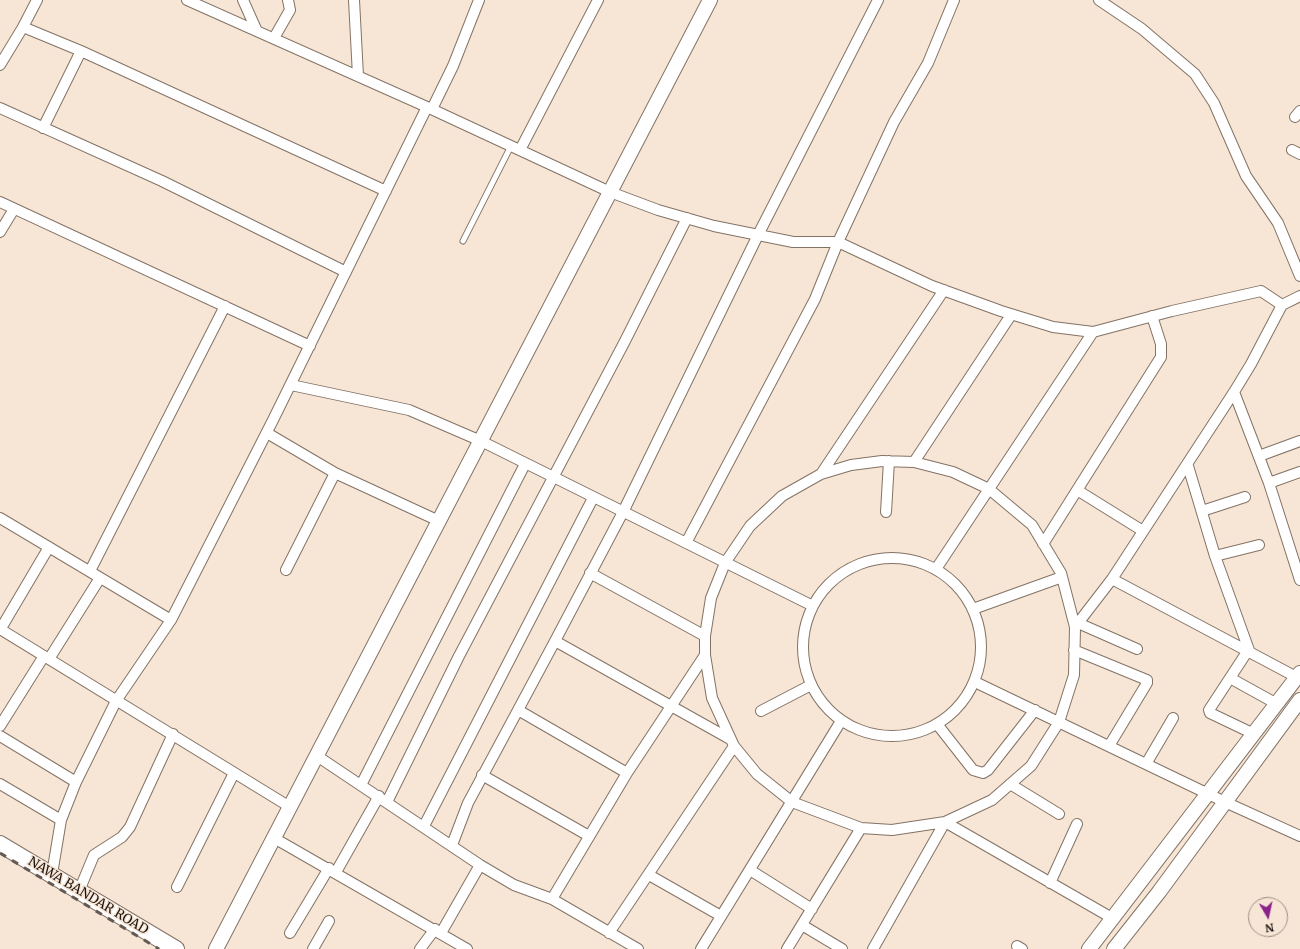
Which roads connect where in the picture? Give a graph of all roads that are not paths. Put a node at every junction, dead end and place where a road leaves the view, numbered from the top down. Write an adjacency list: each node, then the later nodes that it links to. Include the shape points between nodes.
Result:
1 (37, 0): 12 (street)
2 (188, 0): 13 (street)
3 (243, 0): 13 (street)
4 (288, 0): 14 (street, via 290,10)
5 (354, 0): 17 (street)
6 (479, 0): 19 (street, via 453,66)
7 (598, 0): 21 (street)
8 (710, 0): 23 (main road)
9 (878, 0): 28 (street)
10 (954, 0): 30 (street, via 928,63 894,122)
11 (1099, 0): 32 (street, via 1142,29 1195,74 1214,103 1246,176 1278,223 1296,261)
12 (23, 27): 15 (street); 16 (street)
13 (256, 29): 14 (street)
14 (274, 38): 17 (street)
15 (81, 51): 20 (street); 22 (street)
16 (0, 65)
17 (358, 76): 19 (street)
18 (0, 108): 20 (street)
19 (430, 108): 21 (street); 22 (street)
20 (43, 128): 31 (street, via 162,181)
21 (516, 148): 23 (street); 29 (lane)
22 (386, 191): 31 (street)
23 (610, 192): 26 (street); 44 (main road)
24 (0, 202): 25 (street)
25 (14, 209): 27 (street); 36 (street)
26 (687, 218): 28 (street); 54 (street)
27 (0, 232)
28 (758, 235): 30 (street, via 793,242); 61 (street)
29 (463, 241)
30 (838, 242): 33 (street); 66 (street, via 815,299)
31 (346, 272): 40 (street)
32 (1300, 276)
33 (944, 290): 37 (street); 53 (street)
34 (1300, 296): 35 (street)
35 (1282, 305): 38 (street, via 1261,291); 42 (street)
36 (225, 306): 40 (street); 75 (street)
37 (1011, 314): 39 (street, via 1053,327); 48 (street)
38 (1152, 316): 39 (street); 57 (street, via 1161,344 1161,357)
39 (1093, 332): 56 (street)
40 (310, 346): 41 (street)
41 (290, 385): 43 (street); 44 (street, via 409,410)
42 (1234, 392): 46 (street); 50 (street)
43 (267, 433): 52 (street); 83 (street)
44 (481, 441): 49 (street); 64 (main road)
45 (1300, 441): 46 (street)
46 (1259, 456): 55 (street)
47 (888, 461): 48 (street); 53 (street, via 851,465); 62 (street)
48 (914, 462): 56 (street, via 953,472)
49 (525, 464): 54 (street); 122 (street)
50 (1188, 466): 60 (street); 65 (street)
51 (1300, 472): 55 (street)
52 (335, 473): 64 (street); 74 (street)
53 (821, 474): 72 (street, via 782,496 750,526)
54 (552, 477): 59 (street); 124 (street)
55 (1269, 483): 70 (street)
56 (989, 489): 67 (street, via 1032,526); 73 (street)
57 (1077, 490): 65 (street); 67 (street)
58 (1246, 497): 60 (street)
59 (593, 498): 61 (street); 132 (street)
60 (1202, 511): 71 (street)
61 (623, 512): 66 (street); 76 (street)
62 (886, 512)
63 (0, 518): 69 (street)
64 (439, 521): 114 (main road)
65 (1143, 531): 79 (street)
66 (686, 543): 72 (street)
67 (1043, 544): 77 (street)
68 (1259, 545): 71 (street)
69 (49, 547): 75 (street); 85 (street)
70 (1295, 554): 80 (street)
71 (1215, 556): 90 (street)
72 (725, 562): 81 (street); 86 (street, via 711,598)
73 (936, 569): 81 (street, via 910,560 881,559 854,567 830,583); 82 (street, via 957,585)
74 (286, 570)
75 (90, 571): 78 (street)
76 (590, 573): 86 (street); 87 (street)
77 (1062, 577): 82 (street); 84 (street)
78 (100, 578): 83 (street); 92 (street)
79 (1112, 579): 84 (street); 90 (street)
80 (1300, 580)
81 (813, 606): 96 (street, via 804,630 803,656)
82 (973, 610): 95 (street, via 981,630 982,656)
83 (171, 620): 98 (street)
84 (1077, 625): 88 (street); 89 (street)
85 (0, 630): 92 (street)
86 (705, 636): 91 (street)
87 (555, 641): 100 (street); 101 (street)
88 (1137, 649)
89 (1074, 650): 106 (street, via 1074,675); 113 (street, via 1147,680)
90 (1248, 653): 93 (street); 94 (street)
91 (705, 655): 100 (street); 112 (street, via 712,698)
92 (46, 657): 98 (street); 108 (street)
93 (1299, 676): 99 (main road)
94 (1230, 678): 99 (street); 110 (street, via 1209,712)
95 (975, 682): 102 (street); 107 (street, via 962,704)
96 (811, 685): 103 (street); 105 (street, via 822,704)
97 (1300, 700): 126 (main road)
98 (116, 701): 109 (street); 119 (street)
99 (1277, 704): 110 (main road)
100 (670, 706): 112 (street); 117 (street)
101 (518, 710): 117 (street); 118 (street)
102 (1035, 710): 106 (street); 107 (street, via 983,773 973,770)
103 (761, 711)
104 (1173, 718): 115 (street)
105 (842, 721): 107 (street, via 866,733 892,737 918,733); 125 (street)
106 (1059, 722): 113 (street); 121 (street, via 1031,766)
107 (937, 724)
108 (0, 726)
109 (173, 734): 116 (street); 146 (street, via 130,827 122,837 94,855)
110 (1254, 734): 123 (main road)
111 (0, 736): 119 (street)
112 (732, 743): 125 (street, via 757,774); 143 (street)
113 (1109, 746): 115 (street)
114 (317, 756): 122 (street); 127 (main road)
115 (1146, 764): 123 (street)
116 (234, 773): 127 (street); 145 (street)
117 (627, 773): 134 (street)
118 (482, 775): 134 (street); 138 (street)
119 (76, 782): 129 (street)
120 (0, 784): 129 (street)
121 (1010, 784): 128 (street); 130 (street, via 992,800)
122 (361, 785): 124 (street)
123 (1208, 794): 126 (street); 151 (main road)
124 (383, 799): 132 (street); 140 (street)
125 (792, 802): 133 (street); 141 (street)
126 (1225, 802): 135 (street); 156 (main road)
127 (290, 807): 136 (main road)
128 (1059, 814)
129 (61, 820): 142 (street)
130 (945, 822): 133 (street, via 892,830); 144 (street); 166 (street)
131 (1077, 824): 144 (street)
132 (424, 826): 138 (street)
133 (861, 828): 148 (street)
134 (589, 836): 147 (street)
135 (1300, 836)
136 (274, 838): 140 (street); 159 (main road)
137 (0, 844): 142 (main road, NAWA BANDAR ROAD)
138 (452, 845): 139 (street)
139 (480, 865): 147 (street, via 514,885); 153 (street)
140 (332, 870): 153 (street); 154 (street)
141 (750, 870): 148 (street); 149 (street)
142 (52, 874): 146 (main road, NAWA BANDAR ROAD)
143 (649, 875): 149 (street); 155 (street)
144 (1050, 883): 151 (street)
145 (178, 886)
146 (79, 891): 158 (main road, NAWA BANDAR ROAD)
147 (552, 899): 155 (street)
148 (812, 909): 152 (street)
149 (721, 916): 163 (street)
150 (329, 921): 160 (street)
151 (1110, 922): 156 (main road); 167 (main road)
152 (802, 925): 164 (street); 165 (street)
153 (438, 931): 161 (street); 162 (street)
154 (290, 933)
155 (609, 934): 157 (street)
156 (1122, 943)
157 (634, 948)
158 (176, 949)
159 (216, 949)
160 (313, 949)
161 (420, 949)
162 (467, 949)
163 (701, 949)
164 (787, 949)
165 (842, 949)
166 (873, 949)
167 (1089, 949)

